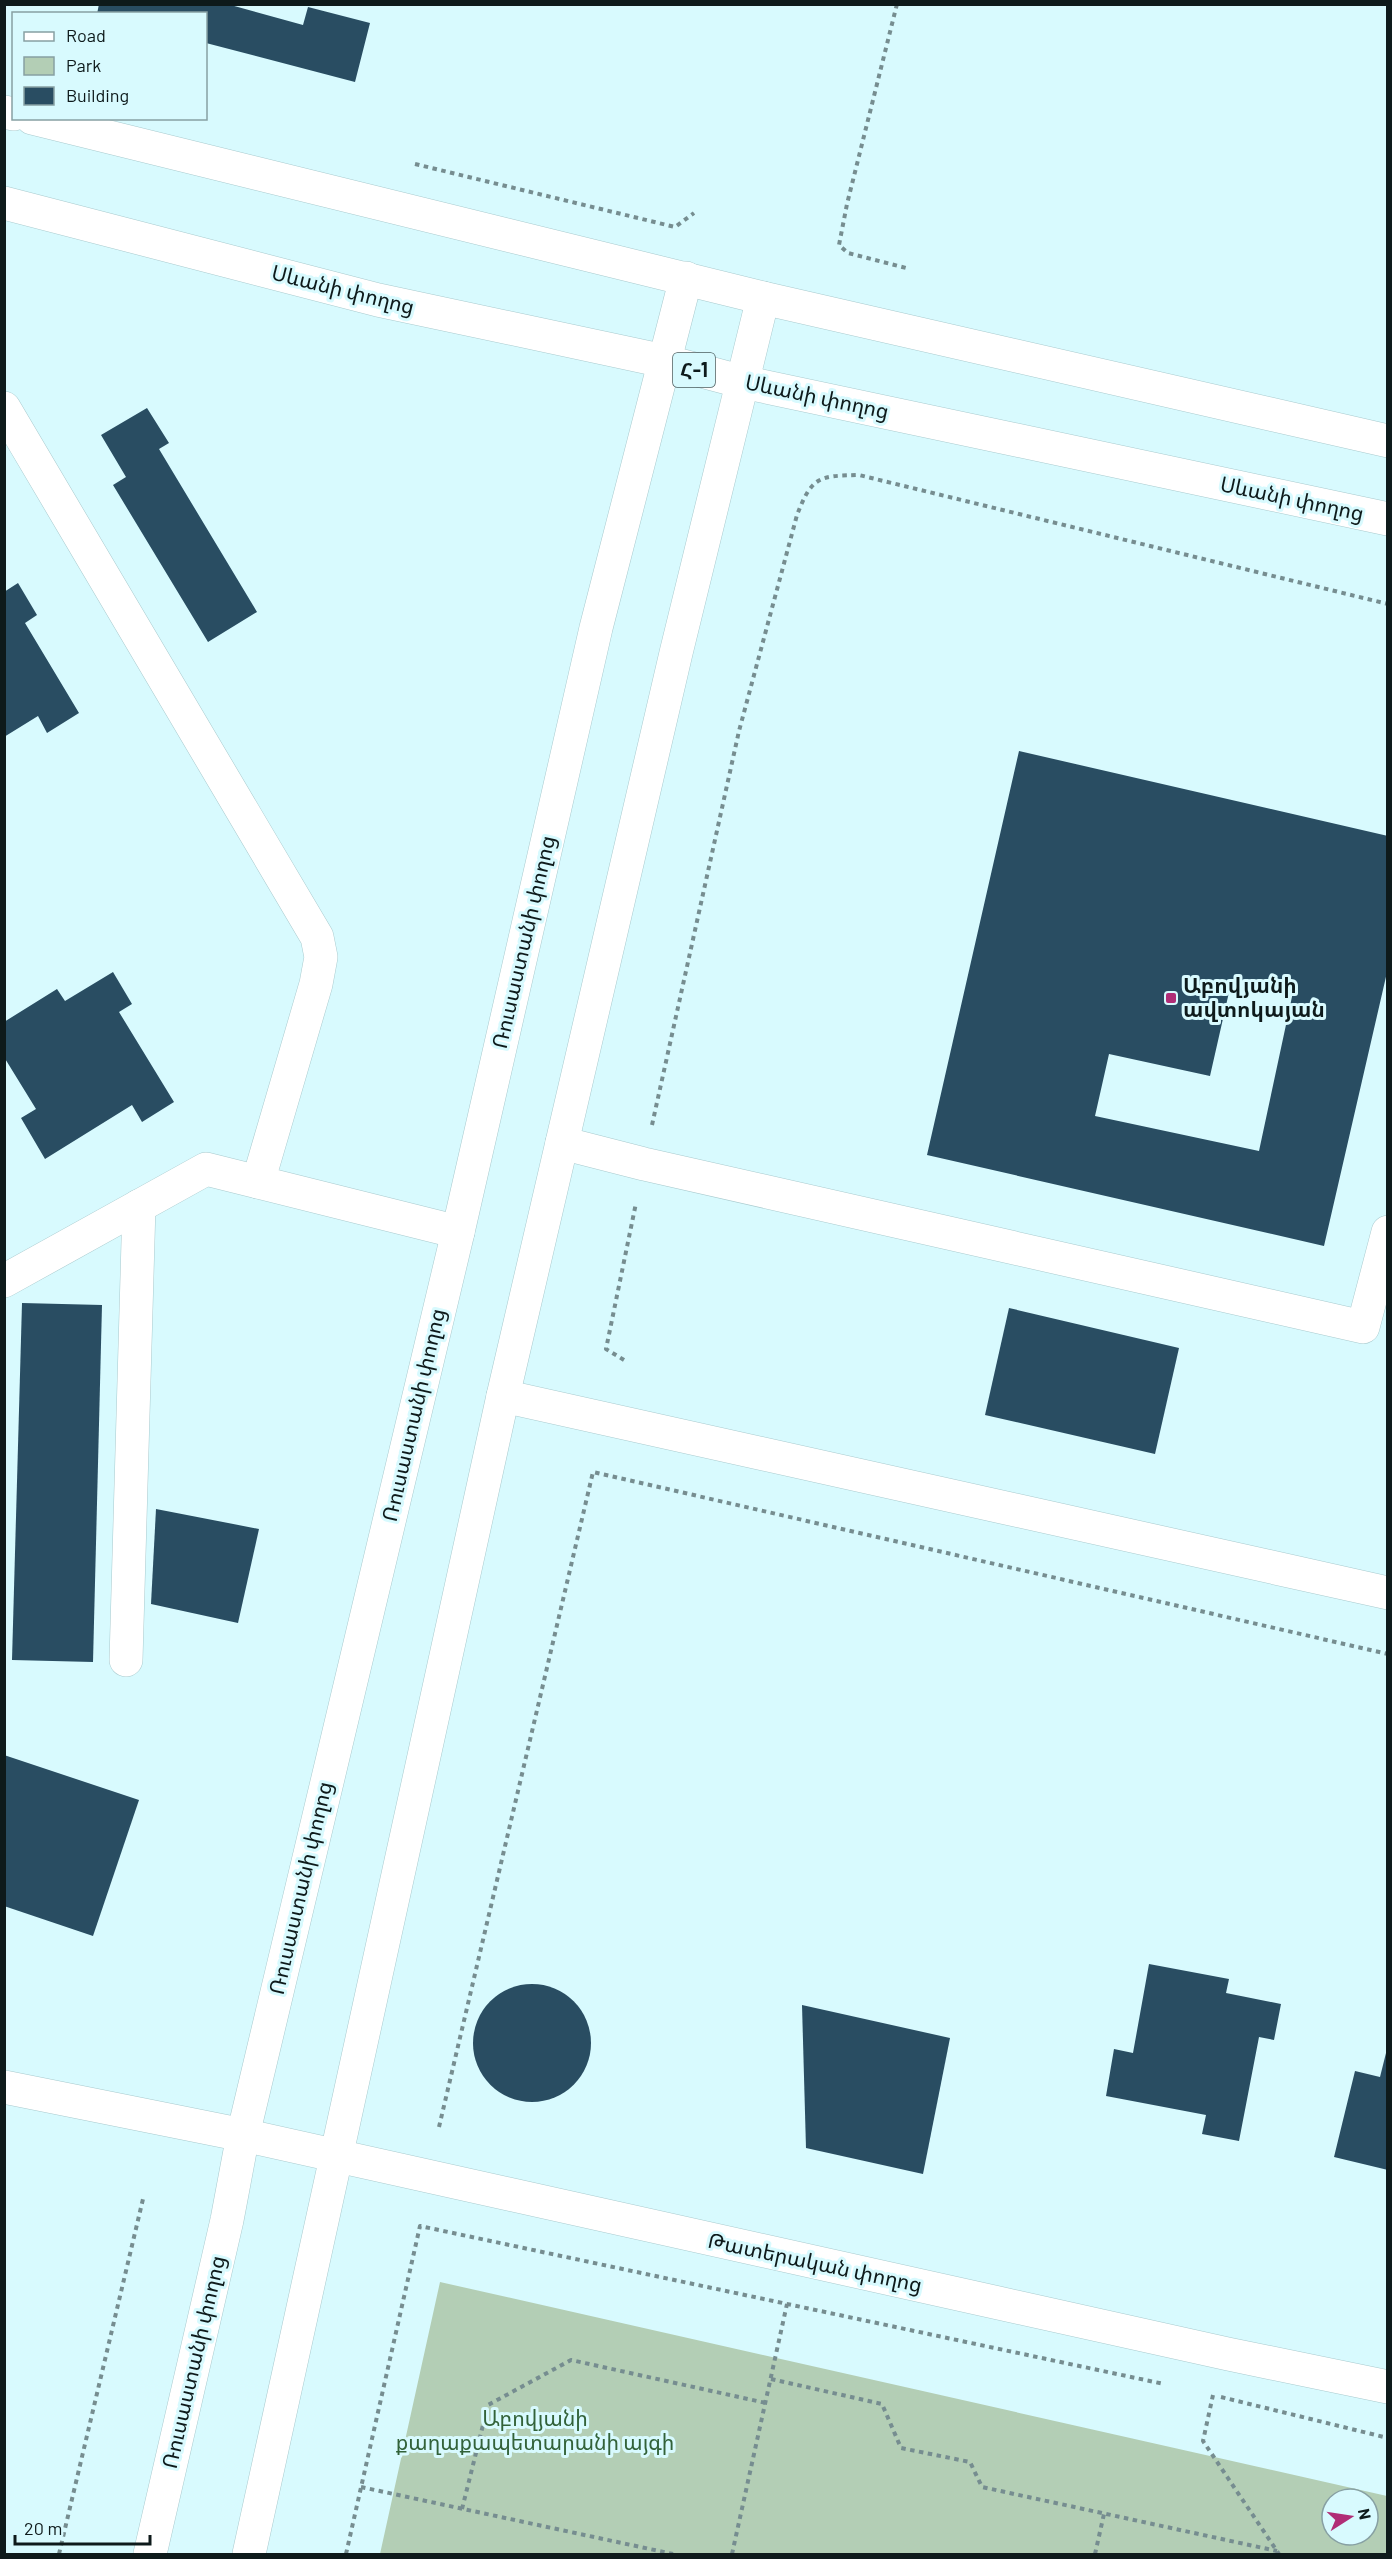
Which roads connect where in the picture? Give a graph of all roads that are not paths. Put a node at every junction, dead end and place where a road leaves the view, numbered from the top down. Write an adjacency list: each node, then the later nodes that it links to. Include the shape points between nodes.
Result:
1 (40, 120): 3 (main road)
2 (4, 203): 5 (main road, Սևանի փողոց / Հ-1, via 378,300)
3 (686, 278): 4 (main road); 5 (main road, Ռուսաստանի փողոց)
4 (763, 298): 6 (main road); 8 (main road)
5 (664, 362): 6 (main road, Սևանի փողոց / Հ-1); 13 (main road, Ռուսաստանի փողոց, via 596,628)
6 (743, 382): 9 (main road, Սևանի փողոց / Հ-1); 10 (main road)
7 (4, 408): 11 (main road, via 317,937 321,957 316,984)
8 (1388, 441)
9 (1388, 519)
10 (562, 1143): 15 (main road, via 1363,1327); 17 (main road)
11 (258, 1182): 12 (main road, via 206,1169); 13 (main road)
12 (139, 1206): 16 (main road); 19 (main road)
13 (458, 1232): 21 (main road, Ռուսաստանի փողոց)
14 (1388, 1232): 15 (main road)
15 (1383, 1264)
16 (4, 1281)
17 (503, 1396): 18 (main road); 22 (main road)
18 (1388, 1593)
19 (126, 1660)
20 (4, 2087): 21 (main road, Թատերական փողոց)
21 (243, 2134): 22 (main road, Թատերական փողոց); 24 (main road, Ռուսաստանի փողոց)
22 (337, 2155): 23 (main road, Թատերական փողոց); 25 (main road)
23 (1388, 2387)
24 (150, 2554)
25 (249, 2554)

